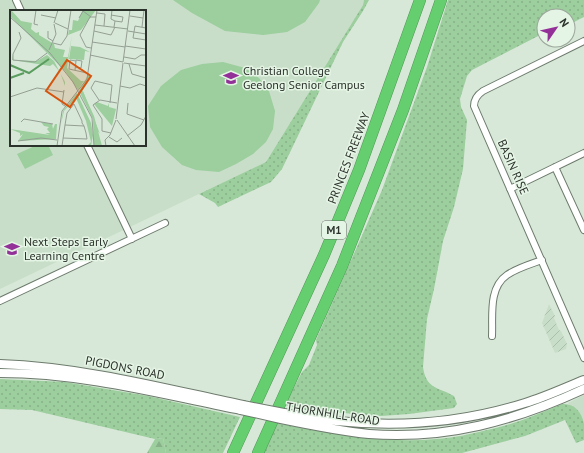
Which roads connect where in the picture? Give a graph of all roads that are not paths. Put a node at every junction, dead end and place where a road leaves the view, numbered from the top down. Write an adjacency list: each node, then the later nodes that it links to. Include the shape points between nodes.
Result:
1 (16, 0): 4 (street)
2 (420, 0): 23 (highway, PRINCES FREEWAY / M1, via 359,170 324,255)
3 (441, 0): 24 (highway, M1, via 403,110 342,266)
4 (21, 10)
5 (584, 41): 9 (street, BASIN RISE, via 483,91 474,102)
6 (87, 146): 12 (street)
7 (584, 153): 8 (street)
8 (555, 167): 9 (street); 11 (street)
9 (510, 189): 13 (street, BASIN RISE)
10 (165, 223): 12 (street)
11 (584, 230)
12 (132, 238): 14 (street)
13 (542, 260): 15 (street, via 507,275 497,288 493,300); 16 (street, BASIN RISE)
14 (0, 301)
15 (492, 336)
16 (584, 358)
17 (0, 364): 21 (street, PIGDONS ROAD, via 53,367 116,377)
18 (0, 373): 21 (street, PIGDONS ROAD, via 89,379)
19 (584, 380): 22 (street, THORNHILL ROAD, via 523,404 443,421 375,424)
20 (584, 389): 22 (street, THORNHILL ROAD, via 510,418 441,433 370,434 337,430)
21 (242, 407): 22 (street, THORNHILL ROAD, bridge)
22 (283, 416)
23 (233, 453)
24 (258, 453)

